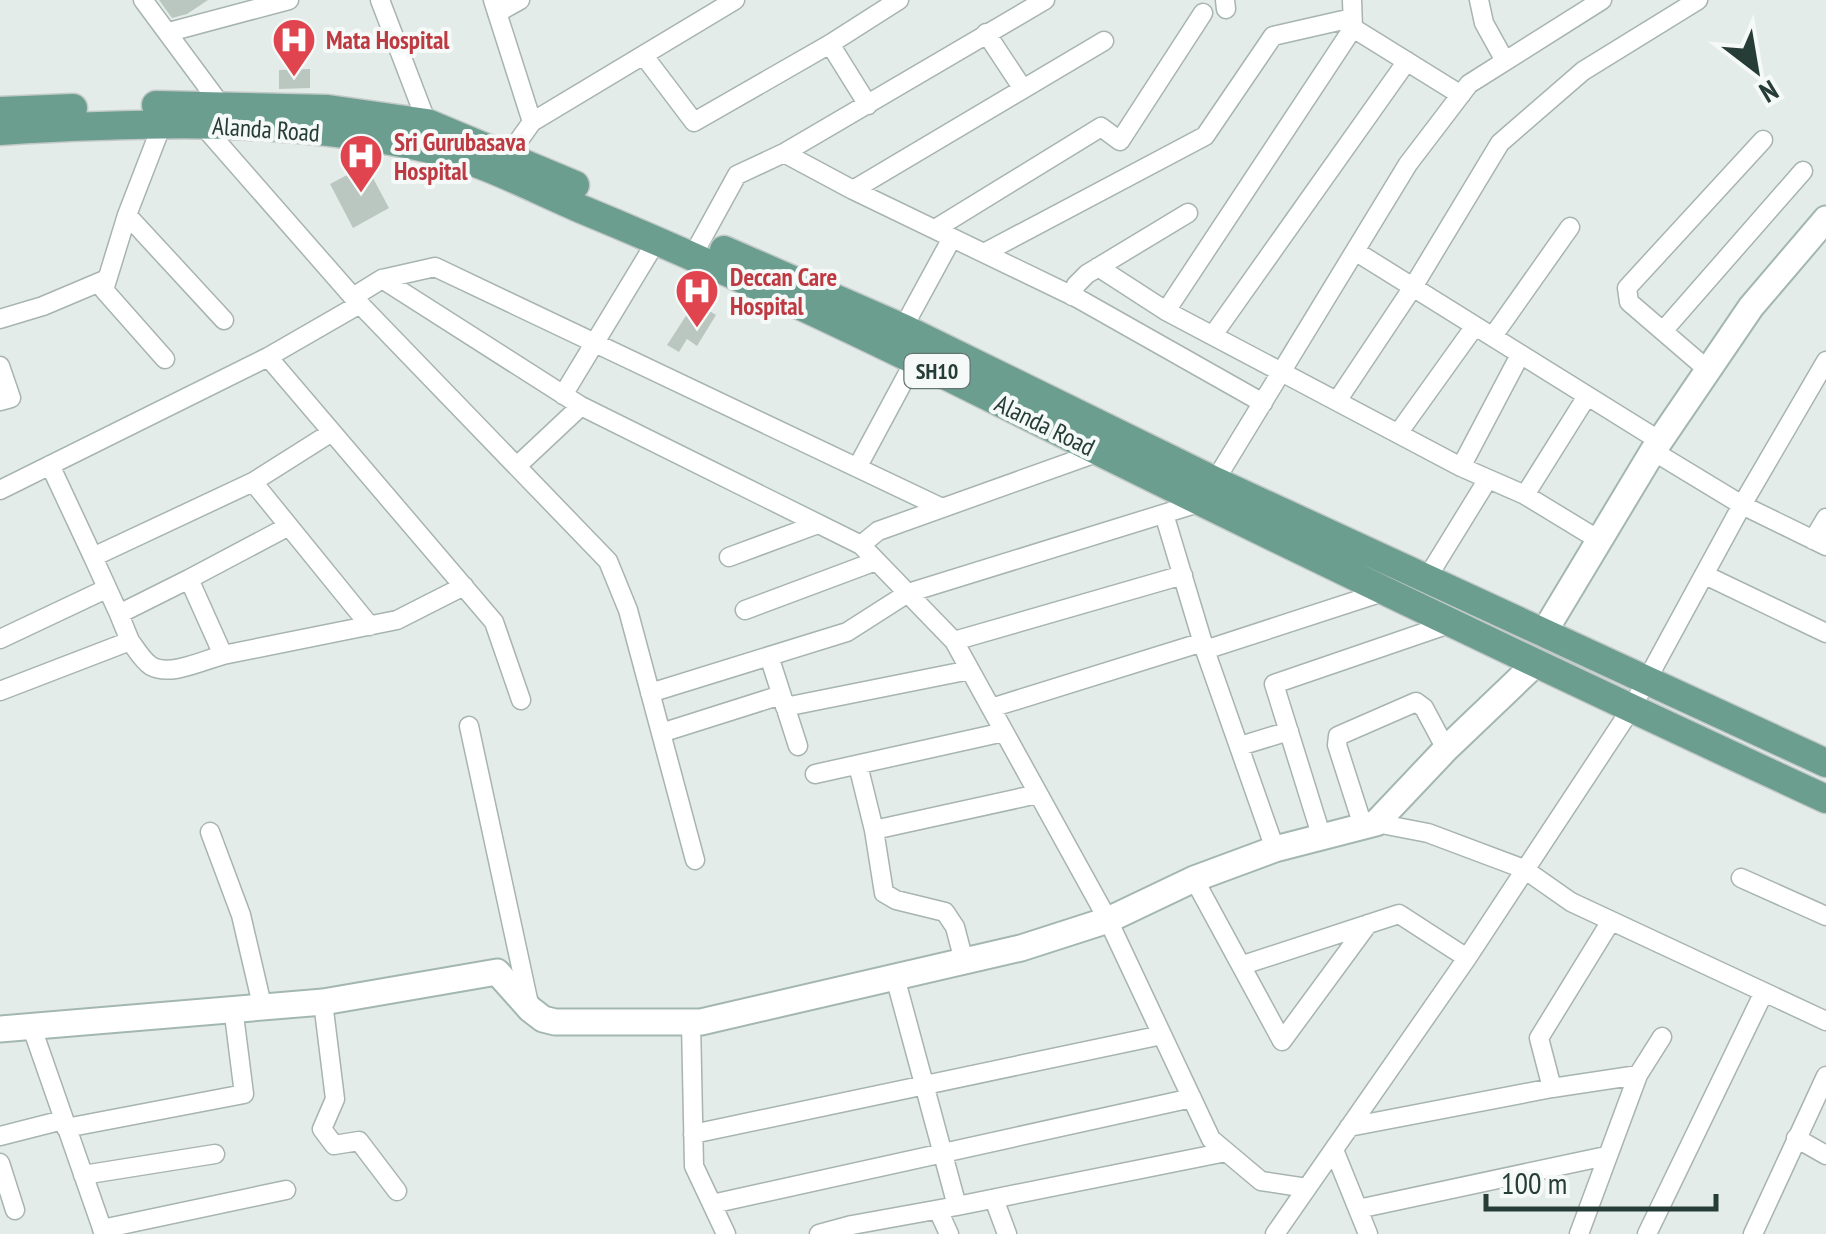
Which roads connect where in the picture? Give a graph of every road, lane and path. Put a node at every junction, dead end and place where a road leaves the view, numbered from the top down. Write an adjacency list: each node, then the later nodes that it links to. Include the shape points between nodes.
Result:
1 (143, 0): 15 (street)
2 (289, 0): 12 (street)
3 (380, 0): 29 (street)
4 (520, 0): 11 (street)
5 (735, 0): 19 (street)
6 (899, 0): 18 (street)
7 (1045, 0): 16 (street)
8 (1479, 0): 20 (street)
9 (1602, 0): 20 (street)
10 (1698, 0): 48 (street, via 1583,70 1500,143)
11 (495, 6): 28 (street)
12 (235, 7): 15 (street)
13 (1203, 13): 40 (street, via 1120,141 1101,126)
14 (1352, 15): 21 (street); 44 (street, via 1272,36 1205,136); 51 (street)
15 (169, 32): 26 (street)
16 (986, 33): 22 (street); 24 (street)
17 (1104, 41): 22 (street)
18 (830, 44): 19 (street, via 694,122); 24 (street)
19 (644, 56): 28 (street)
20 (1505, 61): 23 (street)
21 (1407, 62): 23 (street); 57 (street)
22 (1023, 89): 35 (street)
23 (1460, 95): 43 (street)
24 (868, 105): 32 (street)
25 (0, 111): 26 (main road, Alanda Road / SH10)
26 (211, 114): 27 (main road, Alanda Road / SH10); 29 (main road, Alanda Road / SH10, via 328,108); 33 (main road, Alanda Road / SH10); 50 (street)
27 (162, 122): 30 (main road, Alanda Road / SH10); 37 (street)
28 (532, 122): 33 (street)
29 (427, 123): 33 (main road, Alanda Road / SH10)
30 (0, 131)
31 (1763, 140): 56 (street, via 1628,288 1629,302)
32 (784, 153): 35 (street); 42 (street, via 737,175)
33 (496, 162): 41 (main road, Alanda Road / SH10); 42 (main road, Alanda Road / SH10)
34 (1803, 171): 56 (street)
35 (853, 190): 40 (street)
36 (1188, 213): 45 (street)
37 (128, 214): 46 (street); 53 (street)
38 (1826, 219): 67 (street)
39 (1570, 227): 58 (street)
40 (943, 234): 44 (street); 55 (street)
41 (657, 240): 42 (main road, Alanda Road / SH10); 59 (street)
42 (697, 247): 55 (main road, Alanda Road / SH10); 63 (main road, Alanda Road / SH10)
43 (1355, 251): 48 (street); 66 (street)
44 (984, 253): 49 (street)
45 (1098, 267): 49 (street, via 1080,279); 51 (street)
46 (108, 279): 52 (street); 62 (street, via 104,290)
47 (382, 279): 50 (street); 59 (street, via 434,267); 68 (street)
48 (1413, 286): 54 (street); 70 (street)
49 (1072, 296): 72 (street)
50 (357, 301): 61 (street); 79 (street)
51 (1166, 310): 57 (street)
52 (0, 319)
53 (224, 320)
54 (1475, 326): 58 (street); 75 (street)
55 (903, 328): 85 (main road, Alanda Road / SH10)
56 (1663, 332): 67 (street)
57 (1213, 335): 66 (street)
58 (1493, 336): 60 (street)
59 (597, 344): 68 (street); 80 (street)
60 (1520, 355): 69 (street); 81 (street)
61 (268, 357): 74 (street); 78 (street)
62 (165, 359)
63 (915, 360): 77 (main road, Alanda Road / SH10); 80 (street)
64 (1826, 361): 87 (street)
65 (0, 366): 71 (street, via 10,398)
66 (1282, 370): 70 (street); 72 (street)
67 (1708, 370): 76 (street)
68 (563, 395): 73 (street)
69 (1587, 396): 76 (street); 86 (street)
70 (1337, 400): 75 (street)
71 (0, 401)
72 (1263, 403): 85 (street)
73 (581, 406): 79 (street); 91 (street)
74 (332, 432): 83 (street); 103 (street)
75 (1400, 432): 81 (street)
76 (1657, 446): 87 (street); 93 (street)
77 (1099, 452): 85 (main road, Alanda Road / SH10); 88 (street)
78 (50, 465): 84 (street); 97 (street)
79 (517, 466): 123 (street, via 608,560)
80 (858, 466): 88 (street)
81 (1461, 467): 82 (street)
82 (1488, 479): 86 (street); 101 (street)
83 (253, 482): 92 (street); 97 (street)
84 (0, 490)
85 (1209, 492): 89 (street); 101 (main road, Alanda Road / SH10); 105 (main road, Alanda Road / SH10)
86 (1525, 495): 93 (street)
87 (1742, 504): 94 (street); 99 (street)
88 (942, 508): 95 (street)
89 (1164, 514): 100 (street); 106 (street)
90 (1826, 518): 94 (street)
91 (818, 524): 95 (street); 96 (street)
92 (289, 526): 102 (street); 110 (street)
93 (1599, 540): 113 (street)
94 (1820, 543)
95 (861, 545): 98 (street)
96 (729, 556)
97 (94, 557): 104 (street)
98 (876, 561): 106 (street); 107 (street)
99 (1704, 574): 111 (street); 121 (street)
100 (1182, 575): 115 (street); 116 (street)
101 (1428, 578): 113 (main road, Alanda Road / SH10)
102 (189, 579): 108 (street); 117 (street)
103 (464, 586): 110 (street, via 398,620); 124 (street, via 494,622)
104 (106, 589): 108 (street); 112 (street)
105 (1386, 591): 109 (main road, Alanda Road / SH10); 116 (street)
106 (908, 593): 115 (street); 118 (street, via 847,632)
107 (745, 610)
108 (118, 614): 114 (street)
109 (1456, 622): 119 (main road, Alanda Road / SH10); 129 (street, via 1274,684)
110 (370, 626): 117 (street)
111 (1826, 633)
112 (2, 634)
113 (1543, 634): 121 (main road, Alanda Road / SH10)
114 (130, 641): 117 (street, via 160,669); 122 (street)
115 (954, 641): 120 (street)
116 (1204, 646): 126 (street); 133 (street)
117 (223, 655)
118 (768, 656): 123 (street); 125 (street)
119 (1535, 664): 127 (main road, Alanda Road / SH10); 134 (street)
120 (970, 670): 125 (street); 126 (street)
121 (1647, 678): 127 (street); 135 (main road, Alanda Road / SH10)
122 (0, 691)
123 (650, 693): 130 (street)
124 (521, 700)
125 (783, 701): 130 (street); 132 (street)
126 (991, 708): 131 (street)
127 (1631, 708): 139 (main road, Alanda Road / SH10); 146 (street)
128 (469, 726): 161 (street)
129 (1289, 731): 133 (street); 143 (street)
130 (661, 732): 145 (street)
131 (1004, 732): 136 (street); 138 (street)
132 (798, 746)
133 (1240, 746): 144 (street)
134 (1446, 749): 140 (street); 140 (street, via 1416,702 1338,736)
135 (1826, 764)
136 (858, 765): 137 (street); 141 (street)
137 (815, 774)
138 (1038, 794): 141 (street); 150 (street)
139 (1826, 799)
140 (1370, 824): 143 (street); 146 (street, via 1428,833)
141 (874, 830): 154 (street, via 884,893 945,912)
142 (210, 832): 159 (street, via 241,915)
143 (1322, 838): 144 (street)
144 (1275, 848): 148 (street)
145 (695, 860)
146 (1524, 869): 151 (street); 153 (street)
147 (1740, 878): 149 (street)
148 (1194, 879): 150 (street); 155 (street)
149 (1826, 916)
150 (1108, 920): 154 (street); 166 (street)
151 (1611, 921): 157 (street); 171 (street, via 1539,1038)
152 (1368, 924): 153 (street, via 1399,914); 155 (street); 155 (street, via 1282,1041)
153 (1467, 958): 174 (street)
154 (964, 960): 156 (street)
155 (1242, 966)
156 (895, 977): 163 (street); 170 (street)
157 (1764, 992): 162 (street); 202 (street)
158 (323, 1002): 159 (street); 161 (street, via 497,972); 188 (street, via 335,1099 322,1129 334,1145 358,1141)
159 (262, 1005): 160 (street)
160 (233, 1008): 164 (street); 173 (street, via 244,1094)
161 (530, 1009): 163 (street, via 555,1022)
162 (1826, 1021)
163 (691, 1022): 175 (street)
164 (30, 1024): 165 (street); 173 (street)
165 (0, 1029)
166 (1162, 1035): 170 (street); 172 (street)
167 (1662, 1037): 168 (street)
168 (1638, 1075): 171 (street); 183 (street)
169 (1826, 1076): 177 (street)
170 (924, 1084): 175 (street); 179 (street)
171 (1552, 1088): 174 (street)
172 (1192, 1098): 179 (street); 180 (street, via 1211,1139)
173 (64, 1124): 176 (street); 185 (street)
174 (1349, 1127): 178 (street)
175 (694, 1134): 190 (street, via 694,1166)
176 (0, 1136)
177 (1796, 1138): 182 (street); 203 (street)
178 (1334, 1150): 186 (street); 192 (street)
179 (942, 1151): 190 (street); 191 (street)
180 (1226, 1152): 186 (street, via 1261,1180); 189 (street)
181 (215, 1154): 185 (street)
182 (1826, 1155)
183 (1606, 1156): 192 (street); 201 (street)
184 (0, 1163): 193 (street)
185 (83, 1175): 194 (street)
186 (1307, 1188): 199 (street)
187 (286, 1190): 194 (street)
188 (397, 1191)
189 (994, 1199): 191 (street); 198 (street)
190 (712, 1204): 195 (street)
191 (948, 1208): 196 (street); 197 (street)
192 (1358, 1209): 200 (street)
193 (15, 1210)
194 (103, 1231)
195 (726, 1234)
196 (819, 1234)
197 (949, 1234)
198 (1007, 1234)
199 (1275, 1234)
200 (1368, 1234)
201 (1579, 1234)
202 (1646, 1234)
203 (1753, 1234)

